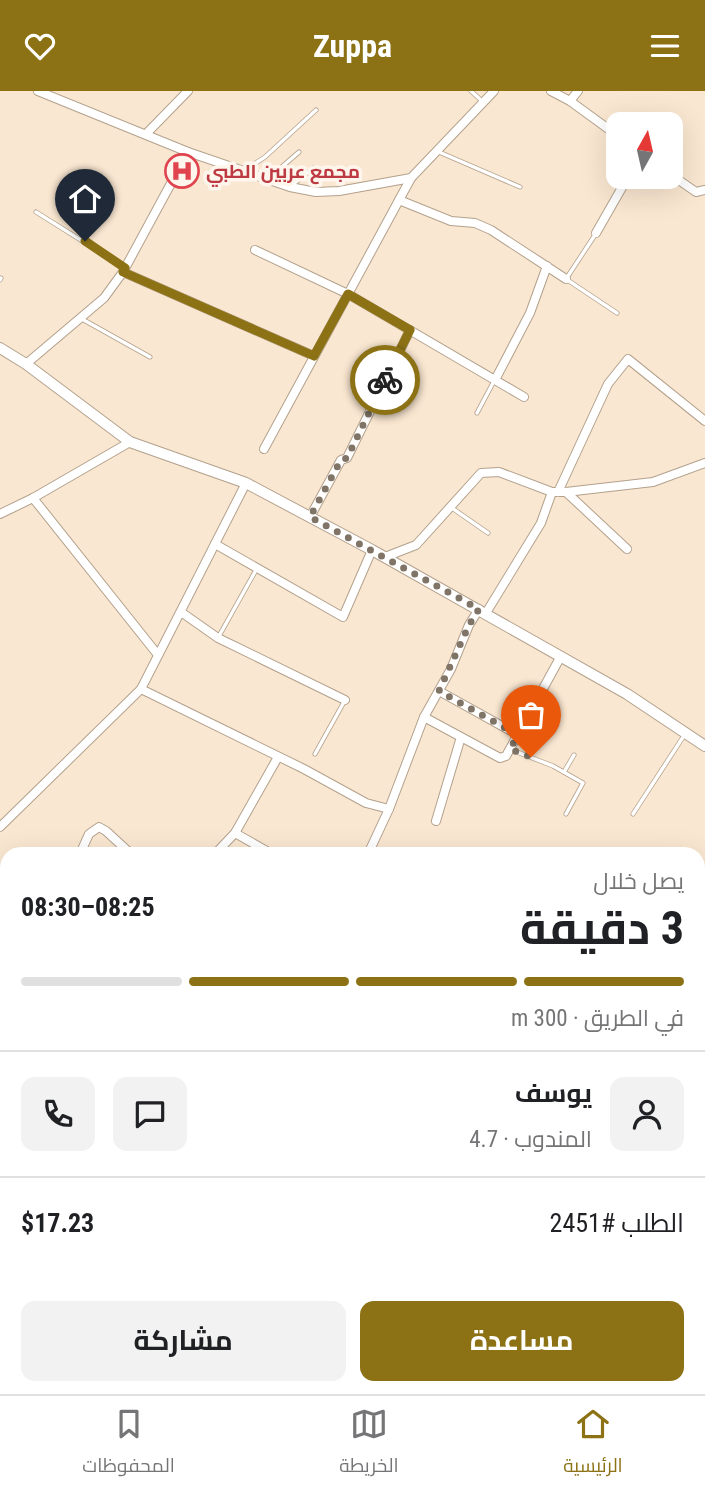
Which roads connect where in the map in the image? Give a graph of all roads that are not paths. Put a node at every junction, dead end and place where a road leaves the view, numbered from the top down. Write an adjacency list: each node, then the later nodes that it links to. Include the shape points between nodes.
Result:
1 (38, 91): 11 (street)
2 (188, 91): 11 (street)
3 (471, 91): 8 (lane)
4 (494, 91): 8 (street)
5 (551, 91): 7 (street)
6 (578, 91): 7 (street)
7 (570, 101): 10 (street)
8 (484, 102): 12 (street)
9 (316, 110): 16 (lane)
10 (606, 127)
11 (146, 134): 13 (street)
12 (438, 151): 18 (street); 21 (lane)
13 (188, 152): 16 (street); 29 (street)
14 (299, 152): 17 (lane)
15 (313, 168): 20 (lane)
16 (243, 171): 17 (street)
17 (267, 179): 20 (street)
18 (411, 179): 20 (street, via 339,191); 24 (street)
19 (683, 183): 23 (street, via 696,192)
20 (290, 187)
21 (520, 187)
22 (621, 189): 26 (street)
23 (705, 190)
24 (399, 200): 28 (street, via 451,221 491,230); 31 (street)
25 (36, 212): 29 (lane)
26 (596, 233): 30 (lane)
27 (255, 250): 31 (street)
28 (547, 266): 30 (street); 39 (street, via 530,313)
29 (124, 270): 33 (street, via 104,298); 36 (street)
30 (566, 279): 32 (lane)
31 (348, 294): 34 (street); 36 (street)
32 (617, 313)
33 (80, 319): 37 (lane); 38 (street)
34 (410, 330): 39 (street); 51 (street, via 347,458 341,460)
35 (0, 348): 38 (main road)
36 (314, 356): 44 (street)
37 (150, 357)
38 (26, 364): 43 (main road)
39 (495, 380): 40 (street); 41 (lane)
40 (524, 397)
41 (477, 413)
42 (705, 421): 47 (street, via 628,359 608,384)
43 (130, 442): 46 (main road); 48 (street)
44 (264, 449)
45 (705, 463): 47 (street, via 653,482)
46 (246, 483): 51 (main road); 53 (street)
47 (559, 492): 49 (street, via 490,471 481,473); 54 (street); 58 (street)
48 (33, 498): 50 (street); 61 (street)
49 (450, 507): 52 (lane); 56 (street, via 416,545)
50 (0, 514)
51 (310, 517): 55 (main road)
52 (488, 533)
53 (215, 544): 57 (street); 59 (street)
54 (627, 549)
55 (372, 550): 56 (main road); 57 (street, via 343,617)
56 (385, 557): 58 (main road)
57 (257, 568): 60 (lane)
58 (483, 611): 62 (main road); 64 (street, via 469,625)
59 (181, 612): 60 (street); 61 (street)
60 (218, 638): 65 (street)
61 (158, 655): 63 (street)
62 (561, 656): 67 (main road); 68 (street)
63 (141, 689): 74 (street); 80 (street)
64 (439, 691): 66 (street); 68 (street)
65 (345, 700): 72 (lane)
66 (424, 717): 69 (street); 76 (street)
67 (686, 732): 70 (main road); 78 (lane)
68 (518, 735): 71 (street)
69 (461, 737): 71 (street, via 500,758); 79 (street)
70 (705, 746)
71 (510, 749): 75 (lane)
72 (315, 754)
73 (574, 755): 75 (lane)
74 (278, 757): 76 (street, via 366,803); 81 (street)
75 (564, 772): 77 (lane, via 583,783)
76 (389, 809): 86 (street)
77 (566, 814)
78 (633, 814)
79 (436, 821)
80 (0, 827)
81 (235, 833): 84 (street); 85 (street)
82 (83, 847): 83 (street, via 99,827)
83 (123, 847)
84 (222, 847)
85 (260, 847)
86 (371, 847)

